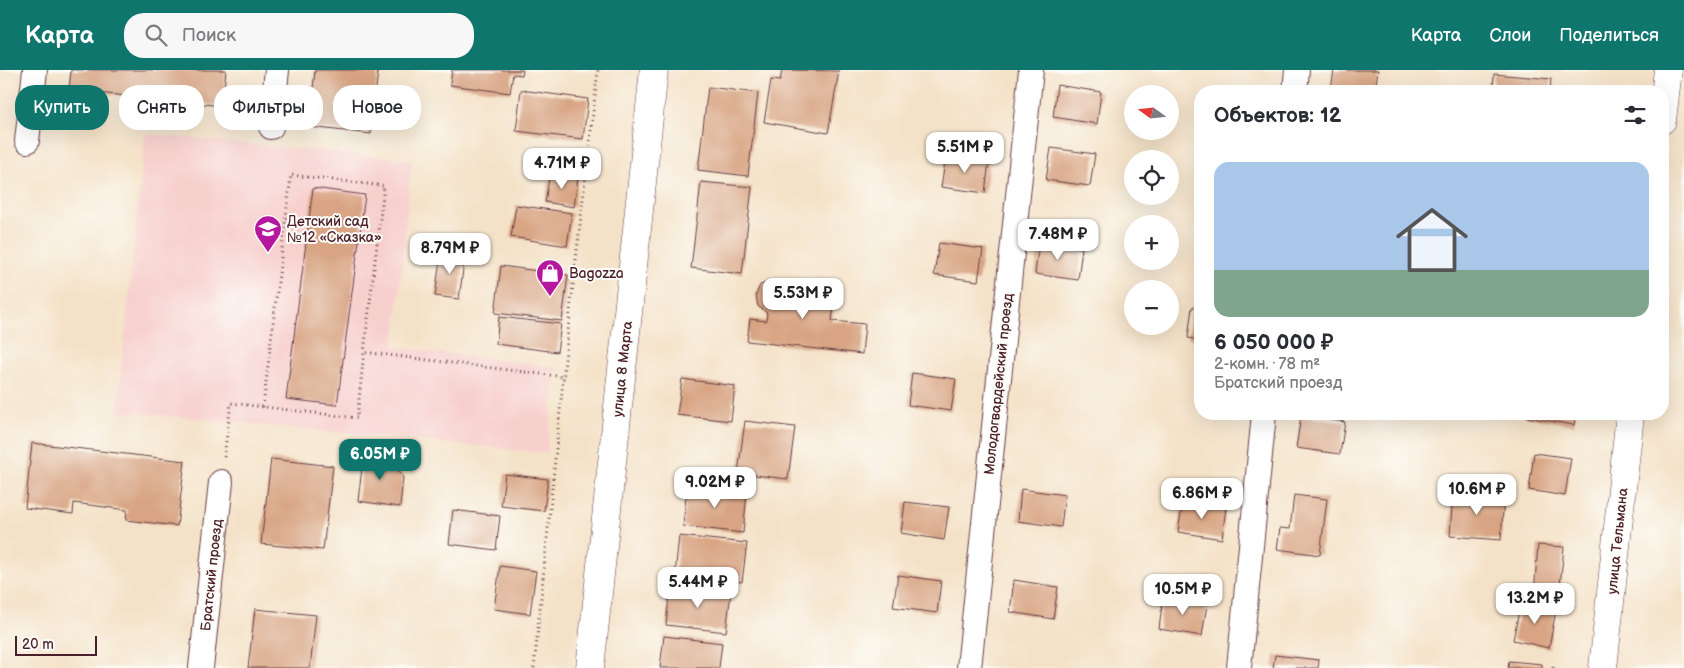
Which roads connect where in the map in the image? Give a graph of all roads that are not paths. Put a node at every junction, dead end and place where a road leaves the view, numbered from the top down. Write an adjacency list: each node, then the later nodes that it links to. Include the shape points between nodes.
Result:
1 (35, 70): 10 (street)
2 (277, 70): 7 (street)
3 (654, 70): 15 (street, улица 8 Марта)
4 (1031, 70): 16 (street, Молодогвардейский проезд)
5 (1297, 70): 8 (street)
6 (1668, 70): 9 (street)
7 (275, 85)
8 (1296, 85)
9 (1666, 85)
10 (26, 141)
11 (1263, 420): 17 (street)
12 (1629, 420): 18 (street, улица Тельмана)
13 (221, 482): 14 (street, Братский проезд)
14 (200, 668)
15 (590, 668)
16 (969, 668)
17 (1239, 668)
18 (1603, 668)

